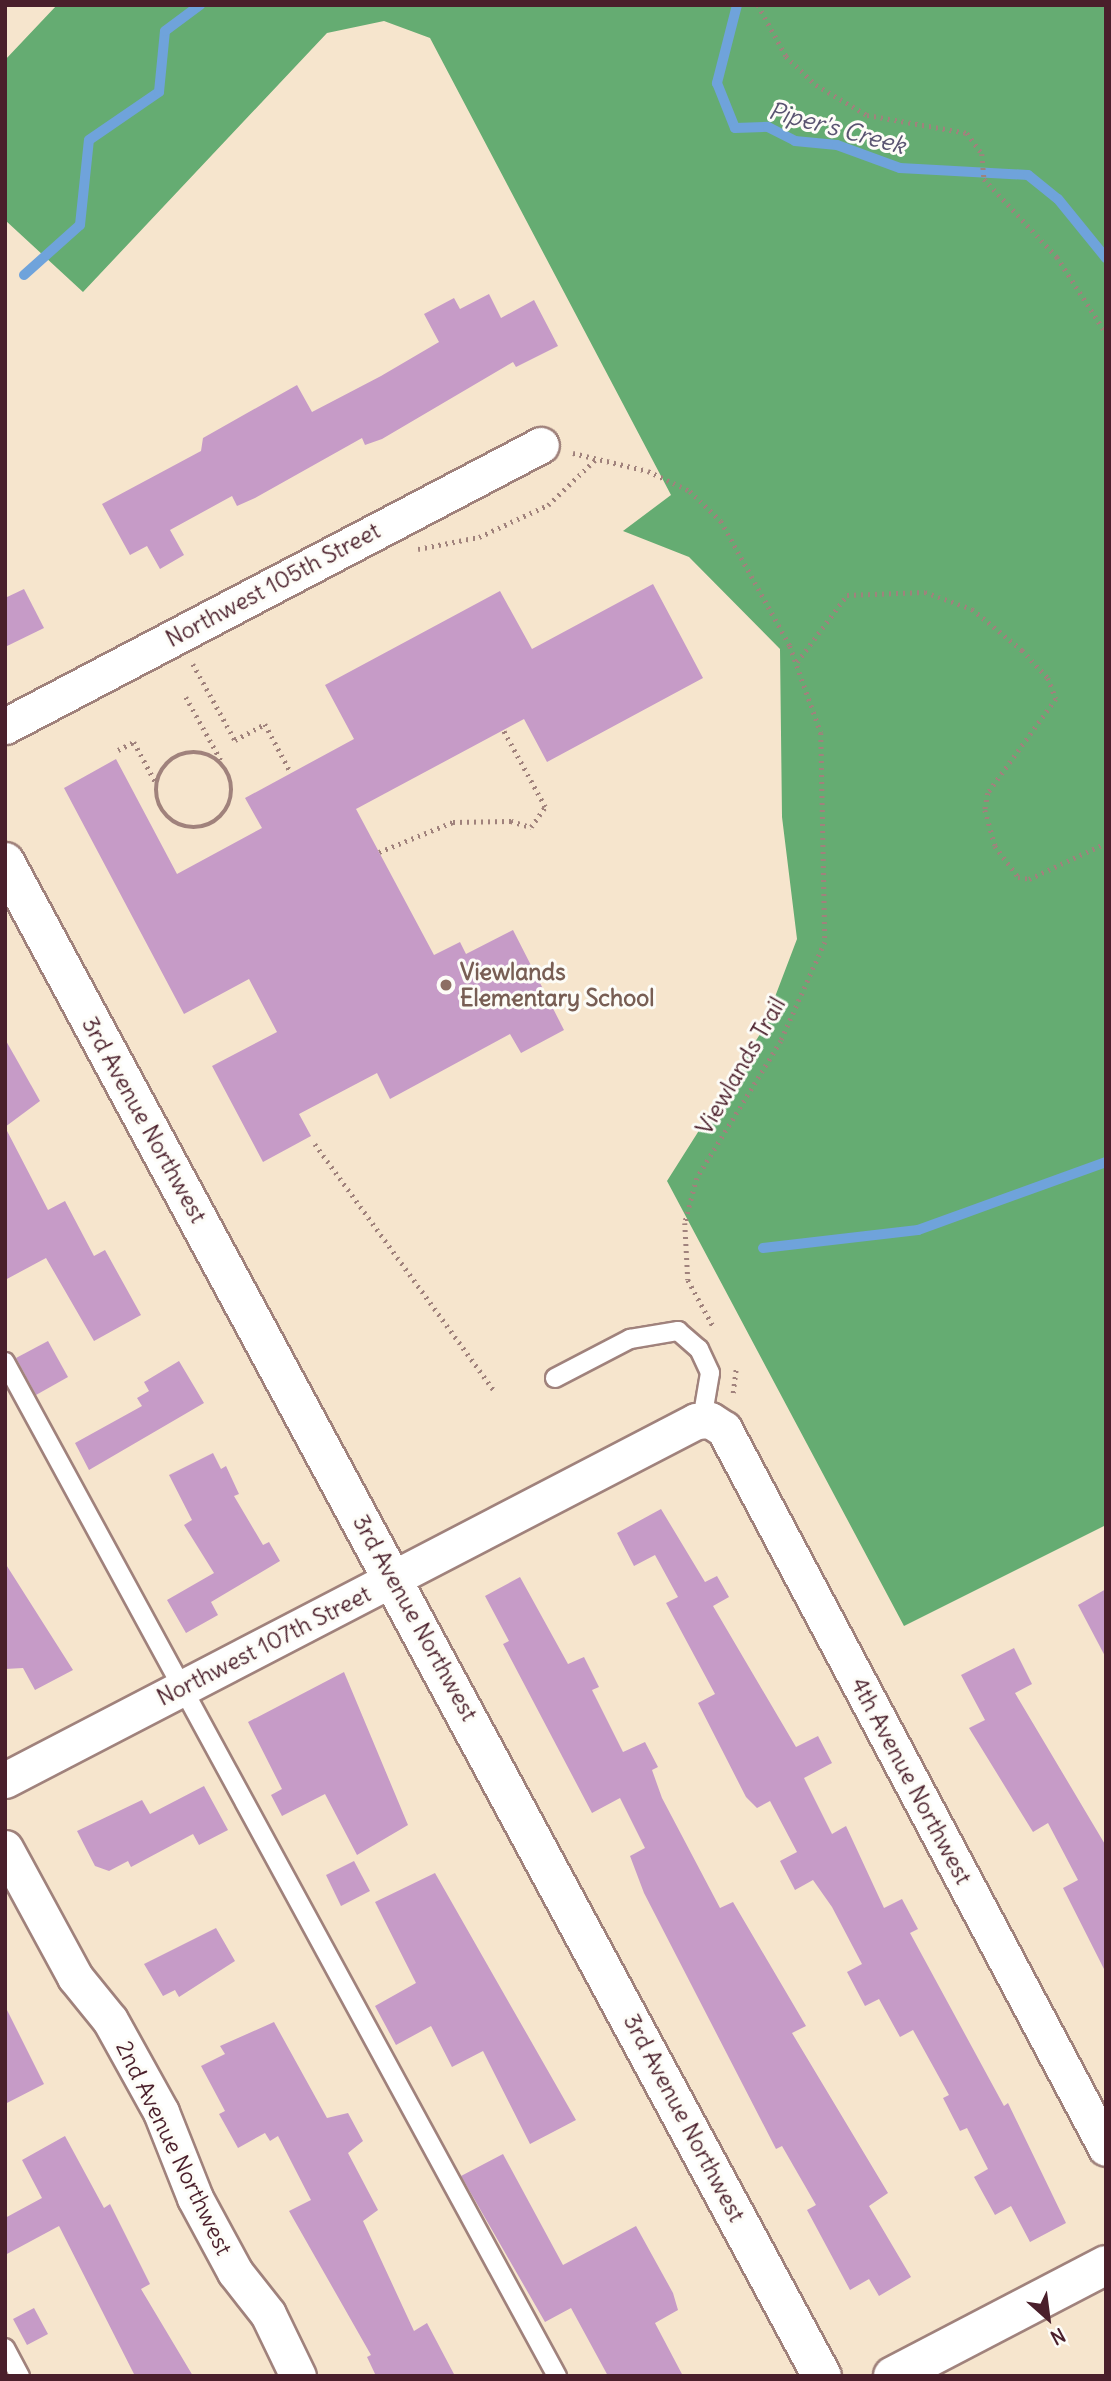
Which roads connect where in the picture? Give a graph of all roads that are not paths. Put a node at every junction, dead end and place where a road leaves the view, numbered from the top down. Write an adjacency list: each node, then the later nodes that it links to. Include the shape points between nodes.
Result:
1 (541, 445): 2 (street, Northwest 105th Street)
2 (5, 726)
3 (5, 862): 7 (street, 3rd Avenue Northwest)
4 (5, 1362): 8 (lane)
5 (555, 1378): 6 (lane, via 630,1339 678,1331 699,1349 710,1373)
6 (706, 1420): 7 (street, Northwest 107th Street); 11 (street, 4th Avenue Northwest, via 730,1441)
7 (394, 1578): 8 (street, Northwest 107th Street); 17 (street, 3rd Avenue Northwest)
8 (180, 1689): 9 (street, Northwest 107th Street); 16 (lane)
9 (5, 1780)
10 (5, 1849): 15 (street, 2nd Avenue Northwest, via 75,1977 110,2021 148,2089 195,2198 235,2272 268,2314)
11 (1106, 2148)
12 (1106, 2265): 18 (street)
13 (5, 2348): 14 (lane)
14 (20, 2376)
15 (298, 2376)
16 (557, 2376)
17 (822, 2376)
18 (893, 2376)

